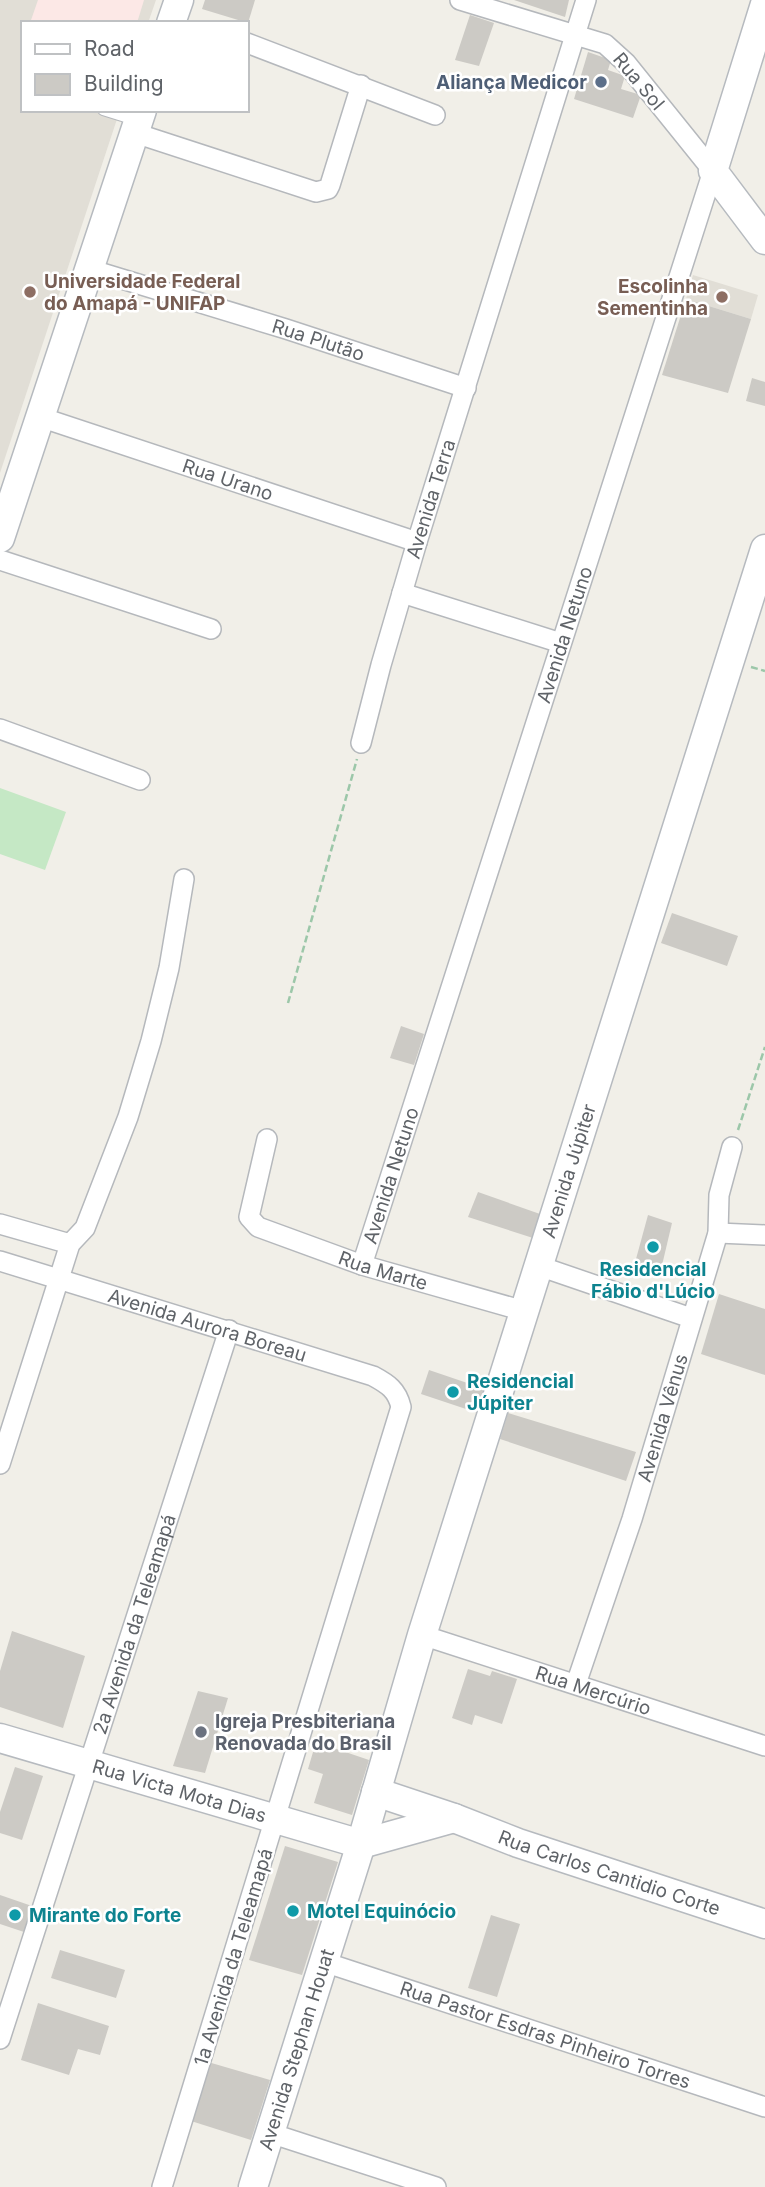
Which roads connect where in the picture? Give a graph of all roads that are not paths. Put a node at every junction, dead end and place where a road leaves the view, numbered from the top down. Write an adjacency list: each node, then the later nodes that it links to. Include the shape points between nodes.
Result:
1 (460, 0): 4 (street, Rua Sol)
2 (586, 0): 4 (street, Avenida Terra)
3 (765, 4): 10 (street, Avenida Netuno)
4 (575, 35): 10 (street, Rua Sol, via 613,49); 13 (street, Avenida Terra)
5 (248, 43): 6 (street)
6 (361, 85): 8 (street); 9 (street, via 325,191 316,192)
7 (109, 112): 9 (lane)
8 (435, 115)
9 (138, 122): 12 (street)
10 (713, 171): 11 (street, Rua Sol); 22 (street, Avenida Netuno)
11 (765, 240)
12 (89, 270): 13 (street, Rua Plutão); 14 (street)
13 (466, 388): 16 (street, Avenida Terra)
14 (40, 417): 15 (street); 16 (street, Rua Urano)
15 (0, 538)
16 (417, 542): 20 (street, Avenida Terra)
17 (765, 549): 19 (street, Avenida Júpiter)
18 (0, 560): 21 (street)
19 (760, 583): 35 (street, Avenida Júpiter)
20 (402, 593): 22 (street); 24 (street, Avenida Terra)
21 (211, 629)
22 (561, 643): 34 (street, Avenida Netuno)
23 (0, 729): 25 (street)
24 (361, 743)
25 (140, 780)
26 (184, 879): 32 (street, via 169,968 128,1117 85,1228)
27 (267, 1139): 34 (street, Rua Marte, via 249,1217 252,1222)
28 (732, 1147): 30 (street, Avenida Vênus, via 719,1195)
29 (0, 1224): 32 (street)
30 (718, 1233): 31 (street); 38 (street, Avenida Vênus)
31 (765, 1235)
32 (70, 1244): 36 (street)
33 (0, 1261): 36 (street, Avenida Aurora Boreau)
34 (362, 1265): 37 (street, Rua Marte)
35 (539, 1266): 37 (street, Avenida Júpiter); 38 (street)
36 (59, 1279): 39 (street, Avenida Aurora Boreau); 41 (street)
37 (524, 1311): 42 (street, Avenida Júpiter)
38 (691, 1318): 43 (street, Avenida Vênus, via 632,1519)
39 (229, 1330): 40 (street, Avenida Aurora Boreau, via 373,1376 393,1389); 46 (street, 2a Avenida da Teleamapá)
40 (401, 1407): 49 (street, 1a Avenida da Teleamapá)
41 (0, 1464)
42 (422, 1634): 43 (street, Rua Mercúrio); 47 (street, Avenida Júpiter)
43 (576, 1684): 45 (street, Rua Mercúrio)
44 (0, 1738): 46 (street, Rua Victa Mota Dias)
45 (765, 1746)
46 (89, 1764): 49 (street, Rua Victa Mota Dias); 53 (street, 2a Avenida da Teleamapá)
47 (376, 1792): 48 (street, Rua Carlos Cantidio Corte); 50 (street, Avenida Stephan Houat)
48 (454, 1818): 50 (street); 51 (street, Rua Carlos Cantidio Corte)
49 (275, 1819): 50 (street, Rua Victa Mota Dias); 56 (street, 1a Avenida da Teleamapá)
50 (361, 1844): 52 (street, Avenida Stephan Houat)
51 (765, 1924)
52 (324, 1962): 54 (street, Rua Pastor Esdras Pinheiro Torres); 55 (street, Avenida Stephan Houat)
53 (0, 2039)
54 (765, 2107)
55 (270, 2133): 57 (street, Avenida Stephan Houat); 58 (street)
56 (162, 2187)
57 (253, 2187)
58 (436, 2187)

